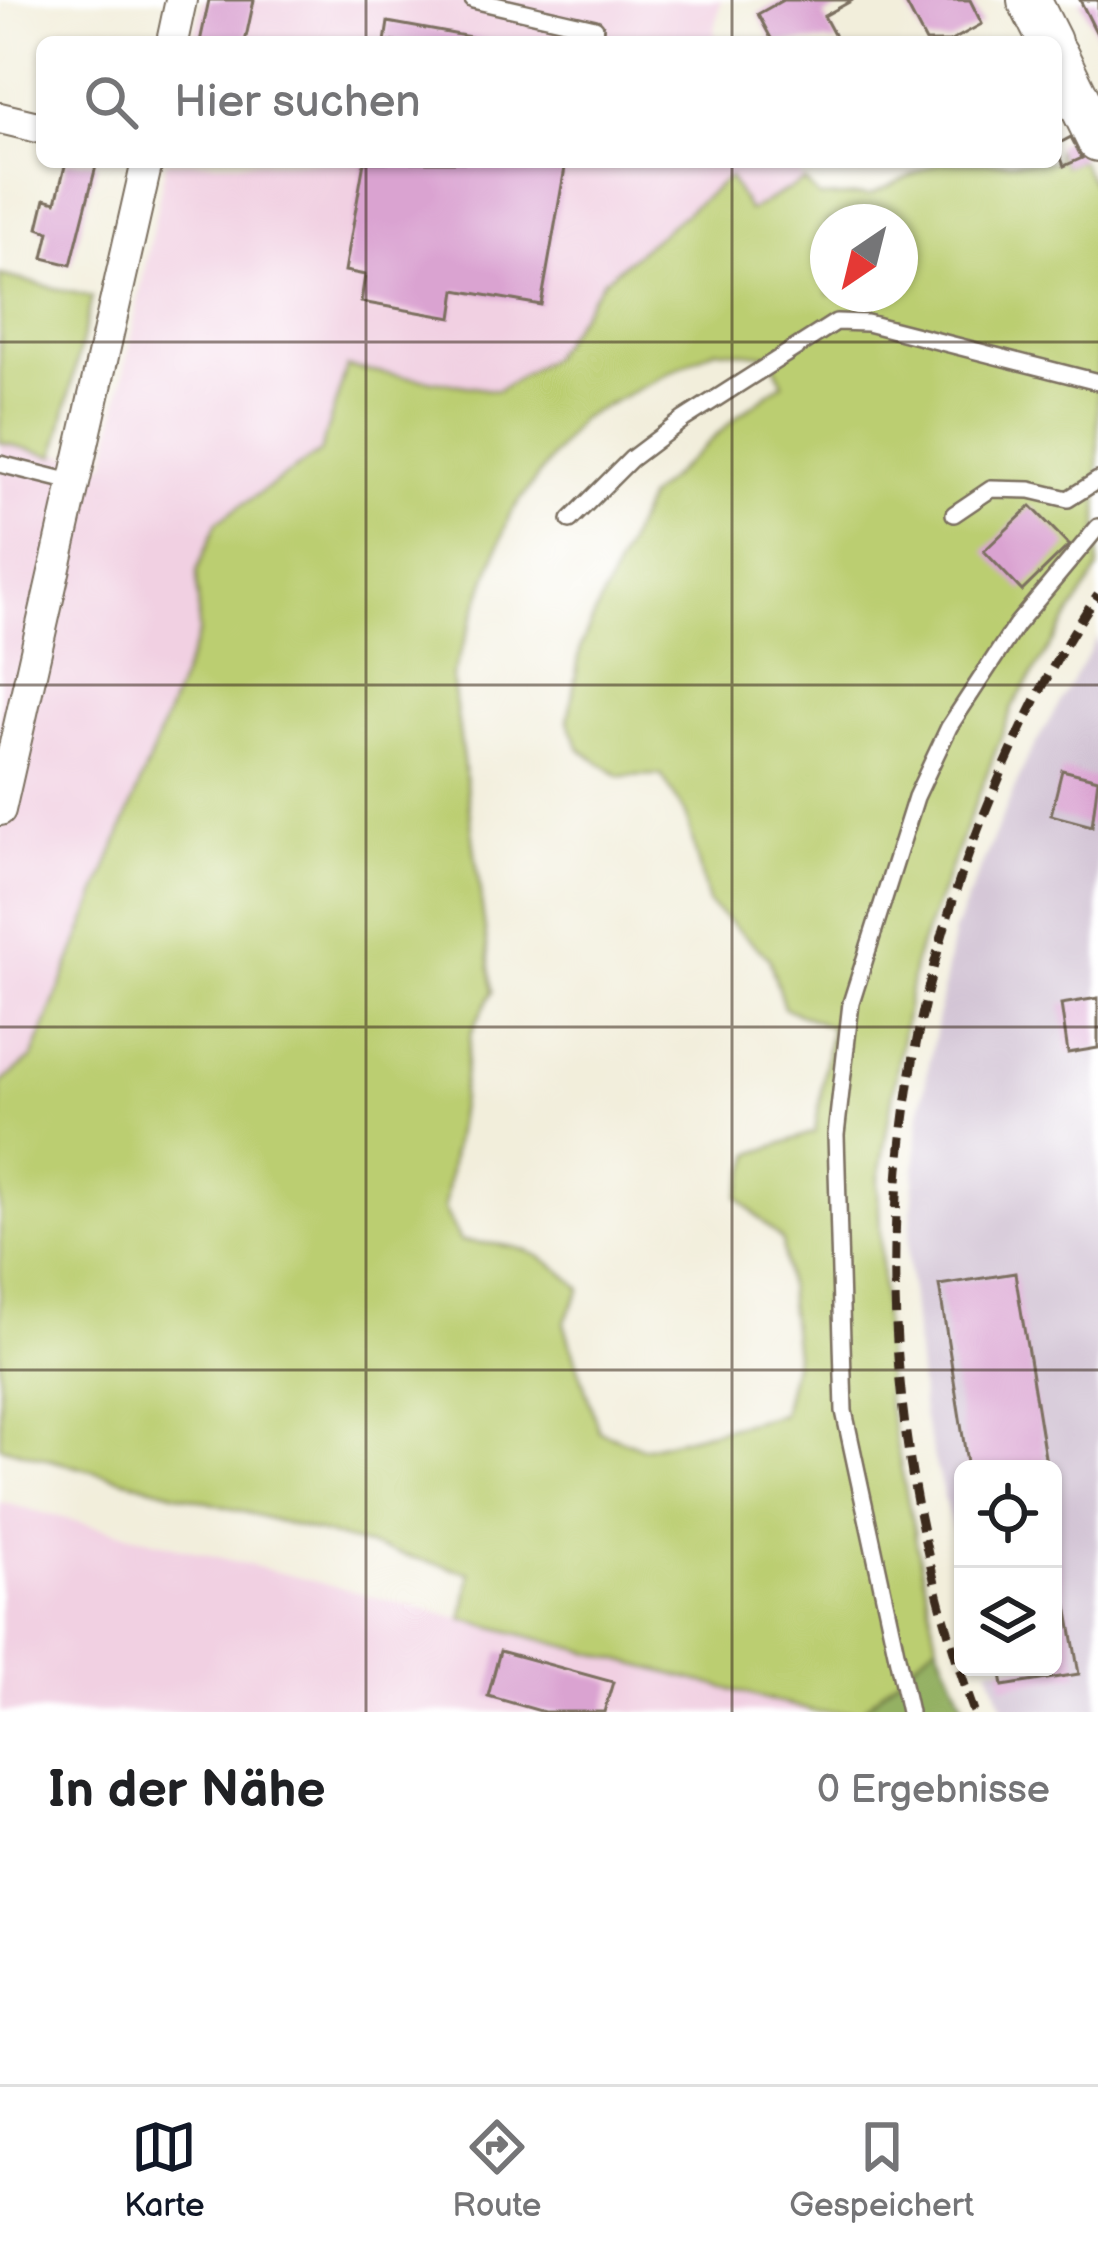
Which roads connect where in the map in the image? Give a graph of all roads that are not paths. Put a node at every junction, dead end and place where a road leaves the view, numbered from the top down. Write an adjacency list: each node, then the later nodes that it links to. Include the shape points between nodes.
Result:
1 (181, 0): 5 (street)
2 (472, 0): 4 (lane)
3 (1029, 0): 6 (street)
4 (595, 28)
5 (173, 36)
6 (1047, 36)
7 (1062, 66): 10 (street)
8 (0, 118): 9 (street)
9 (36, 127)
10 (1098, 140)
11 (146, 168): 15 (street)
12 (1098, 382): 17 (lane, via 836,322 684,419)
13 (0, 464): 15 (lane)
14 (1098, 480): 16 (lane, via 1068,499 991,489)
15 (72, 482): 19 (street)
16 (954, 514)
17 (570, 520)
18 (1098, 526): 20 (lane, via 1016,625 949,727 916,797 851,1004 836,1135 844,1411)
19 (0, 810)
20 (909, 1712)

